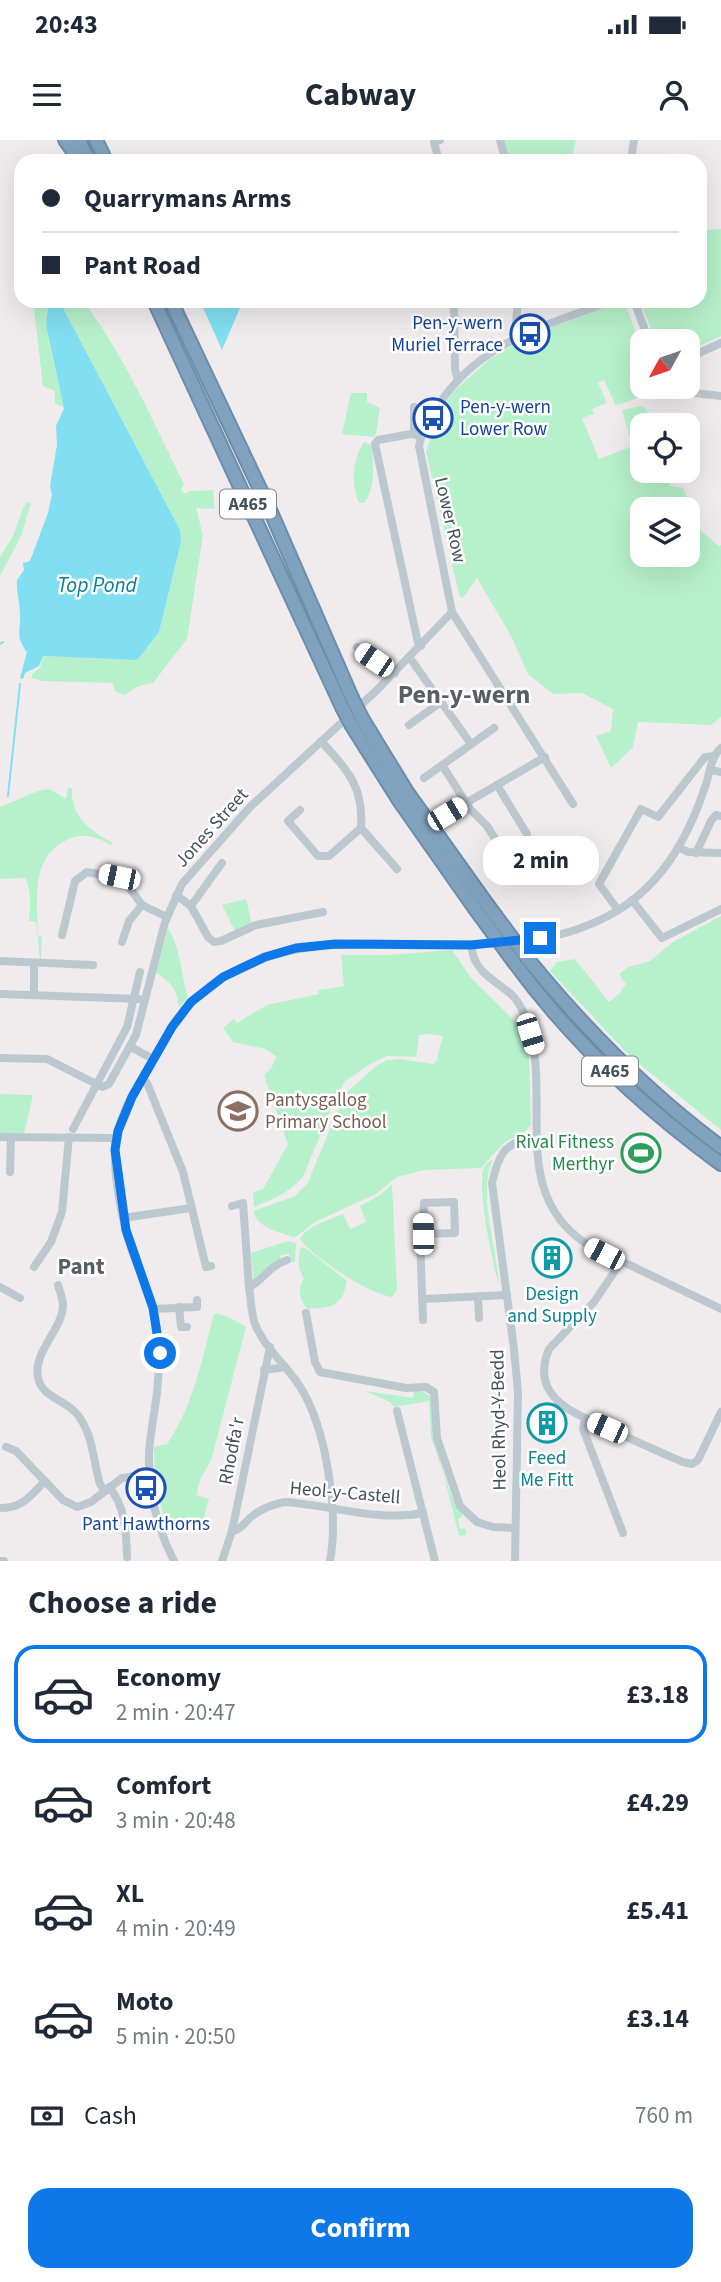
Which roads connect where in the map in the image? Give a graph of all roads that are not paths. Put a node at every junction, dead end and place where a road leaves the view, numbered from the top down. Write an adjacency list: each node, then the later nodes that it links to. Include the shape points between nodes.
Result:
1 (440, 140): 2 (street, via 434,142)
2 (437, 154)
3 (157, 308): 24 (highway, A465, bridge, via 342,707)
4 (174, 308): 24 (highway, A465, bridge, via 270,510 352,698)
5 (454, 308): 13 (street)
6 (517, 308): 10 (street)
7 (593, 308): 10 (street)
8 (637, 308): 9 (street)
9 (644, 329)
10 (521, 334): 13 (street)
11 (721, 343): 12 (street)
12 (700, 353)
13 (458, 380): 17 (street)
14 (700, 394): 15 (street)
15 (721, 396)
16 (414, 407): 17 (street, Lower Row)
17 (418, 435): 18 (street, Lower Row); 19 (street, via 376,441 376,454)
18 (452, 612): 19 (street, Jones Street); 31 (street)
19 (421, 646): 21 (street, Jones Street)
20 (357, 648): 22 (street)
21 (410, 658): 22 (street, Jones Street); 23 (street)
22 (395, 674): 27 (street, Jones Street)
23 (441, 702): 25 (street); 28 (street)
24 (358, 723): 61 (highway, A465, bridge, via 400,802)
25 (409, 725)
26 (494, 728): 28 (street)
27 (321, 741): 42 (street, via 351,774 360,796); 50 (street, Jones Street, via 241,817)
28 (471, 744): 32 (street)
29 (721, 748): 30 (street)
30 (714, 756): 33 (street); 55 (street, via 699,763 658,817 641,809 599,884)
31 (545, 757): 36 (street); 38 (street)
32 (442, 765): 35 (street); 37 (street)
33 (710, 770): 34 (street); 45 (street)
34 (721, 772)
35 (424, 778)
36 (497, 785): 37 (street); 43 (street)
37 (466, 803): 40 (street); 44 (street)
38 (573, 804)
39 (300, 810): 42 (street, via 288,821 318,856 329,856)
40 (447, 814)
41 (721, 816): 46 (street, via 711,821)
42 (361, 828): 49 (street)
43 (527, 834)
44 (499, 845)
45 (680, 848): 46 (street); 51 (street)
46 (696, 853): 47 (street)
47 (721, 853)
48 (222, 863): 53 (street)
49 (397, 869)
50 (176, 895): 53 (street); 57 (street, Jones Street)
51 (632, 900): 54 (street, via 662,938); 55 (street)
52 (142, 905): 57 (street); 58 (street, via 123,879 87,872 75,881); 59 (street, via 129,921)
53 (191, 906): 56 (street, via 214,942 256,925)
54 (721, 909)
55 (618, 910): 60 (street, via 598,921 540,938)
56 (323, 912)
57 (167, 916): 69 (street, Jones Street)
58 (62, 935)
59 (122, 942)
60 (471, 945): 72 (street, via 328,944 265,957 223,977 191,1002); 79 (street, via 481,970 516,999 526,1018 535,1049)
61 (520, 960): 80 (highway, A465, via 668,1105); 81 (highway, A465, via 544,1003 583,1046 653,1111)
62 (0, 961): 63 (street)
63 (34, 963): 64 (street); 67 (street)
64 (93, 965)
65 (140, 972): 68 (street)
66 (0, 994): 67 (street)
67 (34, 995): 68 (street)
68 (135, 999): 69 (street); 74 (street, via 127,1027)
69 (145, 1000): 70 (street, Jones Street)
70 (131, 1047): 72 (street); 74 (street, Jones Street, via 109,1084)
71 (0, 1058): 74 (street, via 47,1059)
72 (153, 1059): 73 (street)
73 (142, 1078): 78 (street); 84 (street, via 184,1175)
74 (97, 1084): 75 (street)
75 (71, 1133): 77 (street); 78 (street); 90 (street, via 62,1212 51,1242)
76 (0, 1137): 77 (street)
77 (10, 1138): 82 (street)
78 (116, 1138): 85 (street)
79 (537, 1138): 88 (street, via 542,1187 553,1212 578,1239); 94 (street, Heol Rhyd-Y-Bedd, via 508,1147 496,1164 492,1183)
80 (721, 1147)
81 (721, 1164)
82 (10, 1172)
83 (232, 1206): 92 (street, via 243,1203)
84 (191, 1208): 85 (street); 89 (street, via 206,1267)
85 (123, 1218): 100 (street)
86 (423, 1234): 86 (street, via 455,1233 454,1202 424,1203); 97 (street)
87 (287, 1260): 92 (street, via 268,1269)
88 (621, 1262): 101 (street); 111 (street, via 594,1302 545,1358 545,1380 551,1394 561,1406)
89 (211, 1266)
90 (34, 1267)
91 (0, 1287): 96 (street)
92 (249, 1287): 106 (street, via 254,1322)
93 (62, 1289): 115 (street, via 62,1313 40,1361 38,1377 44,1391 70,1407 82,1421 100,1484)
94 (507, 1295): 95 (street); 119 (street, Heol Rhyd-Y-Bedd, via 518,1392)
95 (478, 1297): 97 (street); 103 (street)
96 (20, 1298)
97 (423, 1299): 104 (street)
98 (197, 1300): 99 (street, via 197,1307)
99 (179, 1307): 100 (street); 105 (street, via 181,1328)
100 (153, 1308): 113 (street, via 160,1353)
101 (721, 1309)
102 (306, 1313): 119 (street, via 314,1362 320,1372 406,1388 426,1387 433,1392 437,1438 460,1506 477,1522)
103 (479, 1318)
104 (424, 1320)
105 (187, 1327)
106 (270, 1347): 107 (street); 108 (street, Rhodfa'r)
107 (285, 1367): 108 (street); 117 (street, via 313,1410)
108 (264, 1370): 120 (street, Rhodfa'r)
109 (721, 1412): 111 (street, via 692,1464)
110 (396, 1417): 118 (street)
111 (585, 1418): 121 (street, via 583,1429)
112 (6, 1447): 114 (street, via 16,1451)
113 (149, 1474): 115 (street, via 122,1478); 123 (street, via 158,1521)
114 (45, 1481): 115 (street, via 77,1507); 116 (street, via 25,1502)
115 (106, 1489): 122 (street, via 120,1502 126,1554)
116 (0, 1508)
117 (332, 1510): 118 (street, Heol-y-Castell); 120 (street, Heol-y-Castell, via 276,1504); 125 (street)
118 (423, 1513): 126 (street)
119 (515, 1528): 127 (street, Heol Rhyd-Y-Bedd)
120 (232, 1531): 124 (street, Rhodfa'r)
121 (624, 1532)
122 (137, 1551)
123 (174, 1561)
124 (222, 1561)
125 (330, 1561)
126 (435, 1561)
127 (515, 1561)

